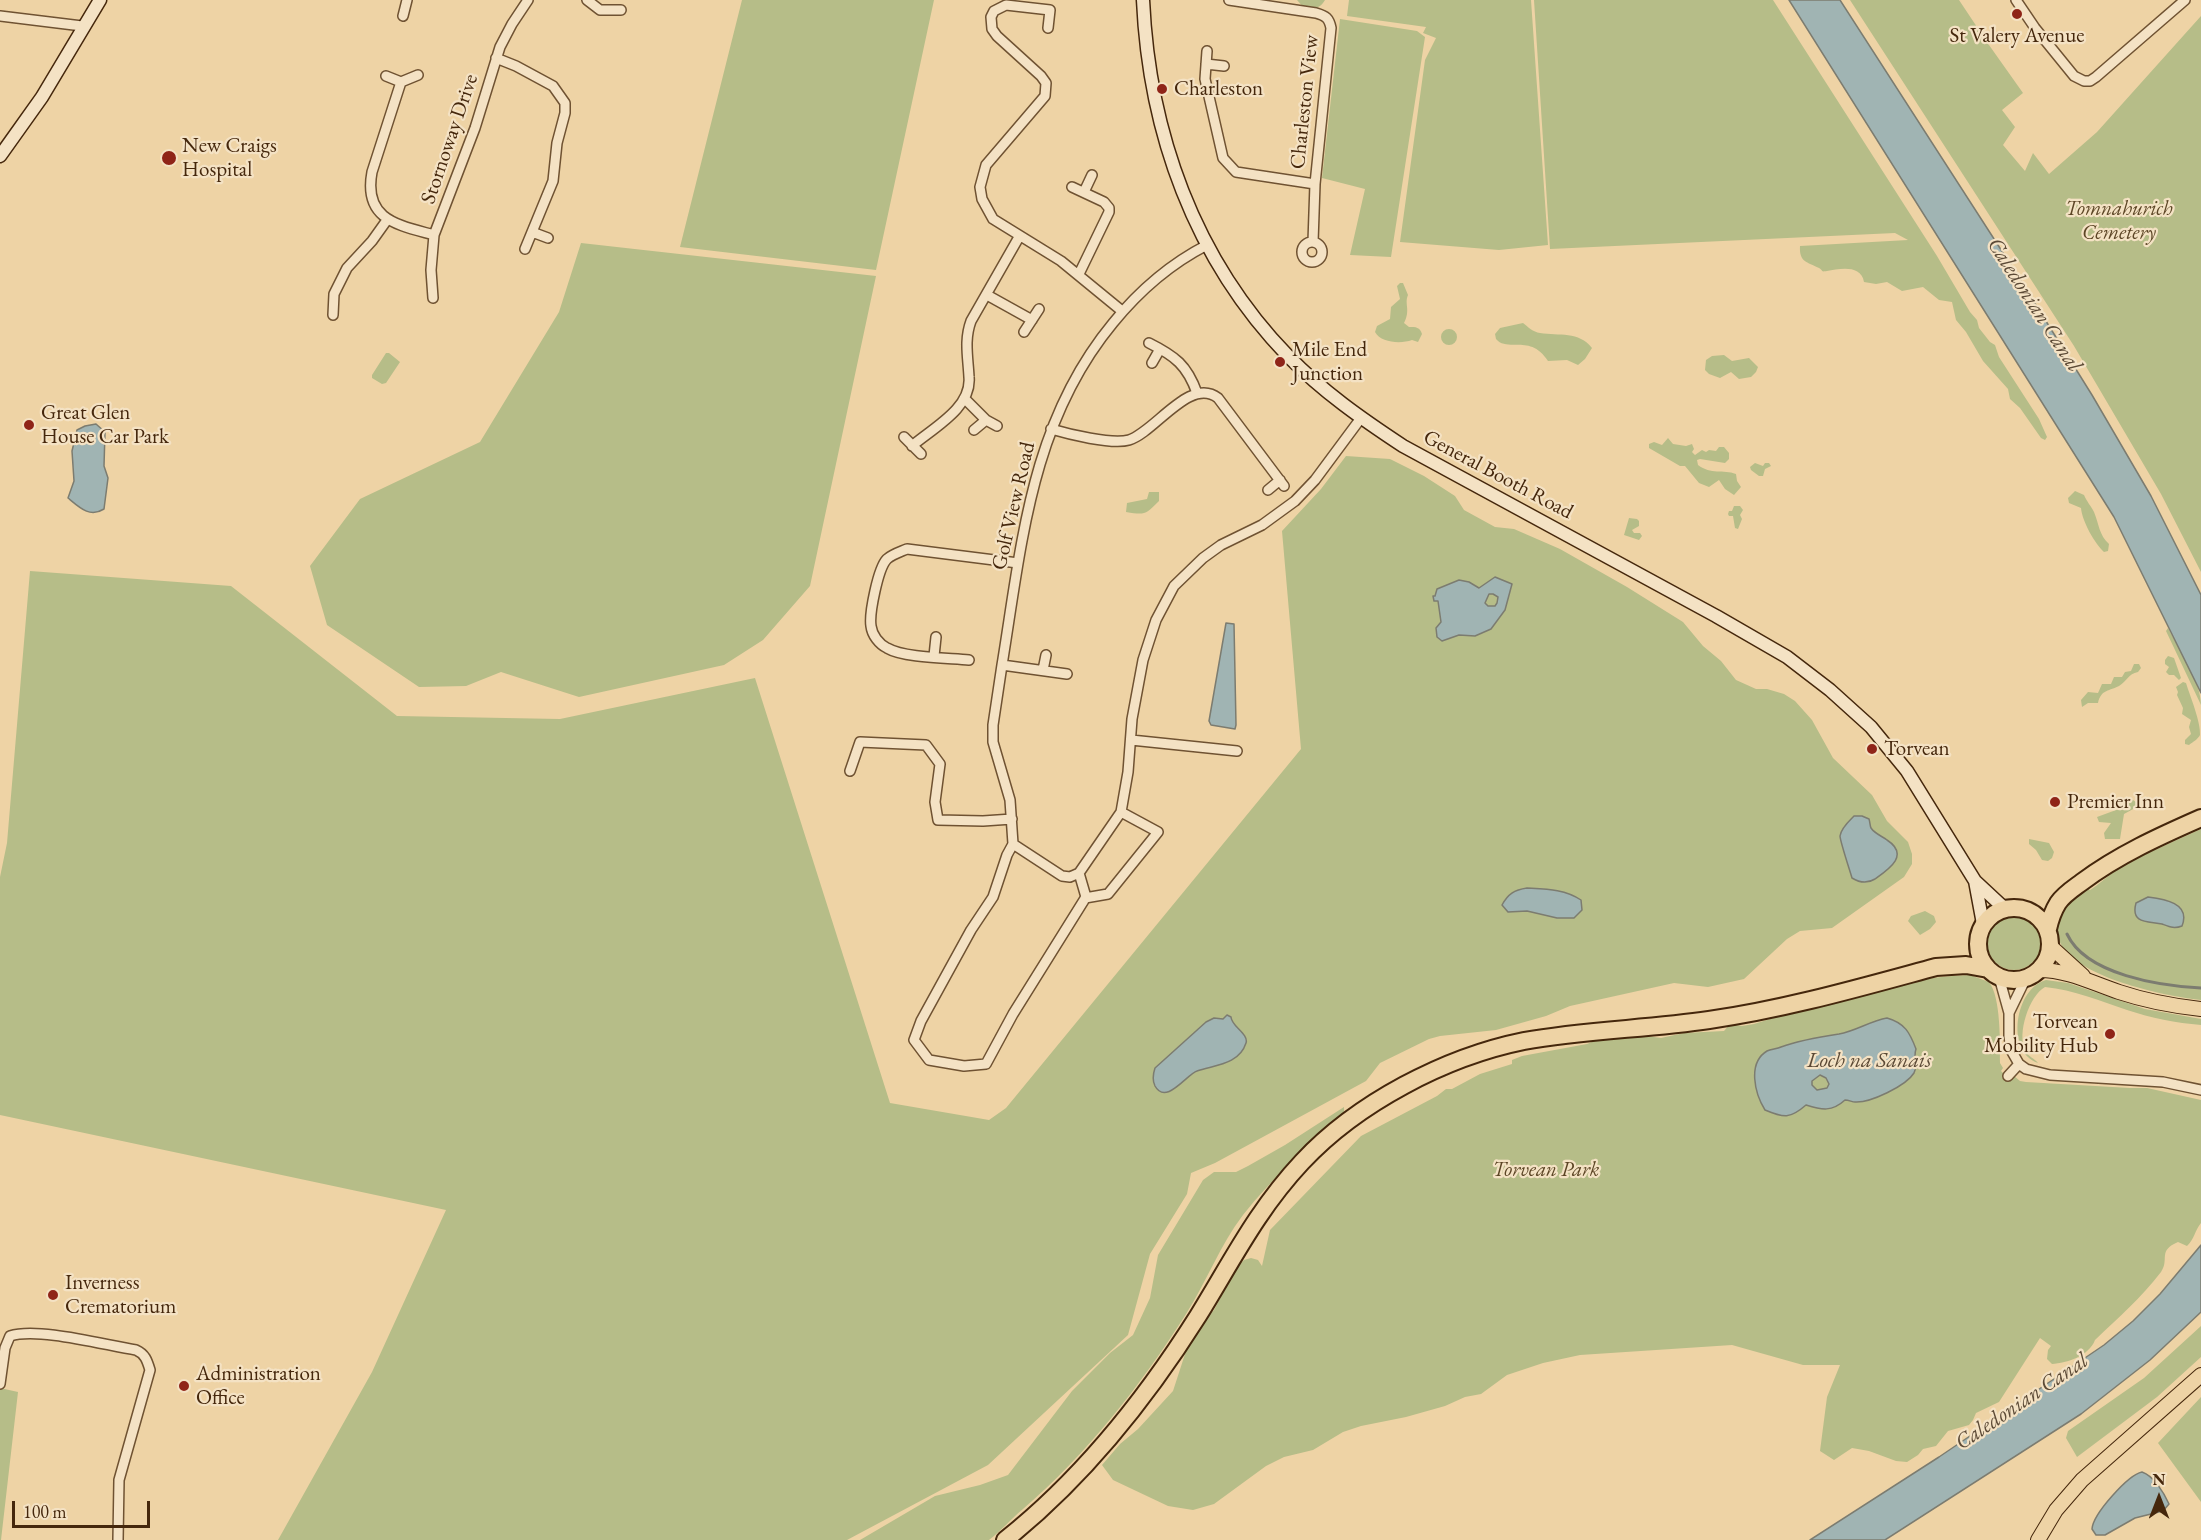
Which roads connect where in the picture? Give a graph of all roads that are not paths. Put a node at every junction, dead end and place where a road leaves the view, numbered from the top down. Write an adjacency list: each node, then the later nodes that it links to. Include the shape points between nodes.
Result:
1 (100, 0): 14 (street)
2 (407, 0): 13 (street)
3 (528, 0): 17 (street, Stornoway Drive)
4 (587, 0): 9 (street, via 600,10)
5 (1143, 0): 34 (street, General Booth Road, via 1150,81 1164,141)
6 (1229, 0): 25 (street, Charleston View, via 1317,13 1329,20)
7 (2016, 0): 8 (street, via 2074,76 2084,81 2096,77)
8 (2185, 0)
9 (621, 10)
10 (1050, 10): 11 (street); 15 (street); 31 (street, via 1006,5 991,17 997,36 1047,86 1045,96 993,155 981,175 980,187 987,210 993,219)
11 (1061, 11)
12 (0, 16): 14 (street)
13 (403, 16)
14 (82, 27): 23 (street, via 42,97)
15 (1048, 28)
16 (1207, 51): 18 (street, Charleston View)
17 (496, 58): 29 (street, via 553,87 565,103 553,181); 30 (street, Stornoway Drive, via 475,128)
18 (1206, 64): 19 (street); 25 (street, Charleston View, via 1205,79 1223,158 1229,166 1236,172)
19 (1224, 66)
20 (418, 75): 22 (street)
21 (386, 76): 22 (street)
22 (401, 82): 28 (street, via 369,185 371,197)
23 (0, 156)
24 (1092, 175): 27 (street)
25 (1315, 184): 33 (street, Charleston View)
26 (1072, 187): 27 (street)
27 (1084, 192): 36 (street, via 1107,205 1109,212)
28 (387, 220): 30 (street); 41 (street, via 347,268 333,294)
29 (532, 232): 32 (street); 35 (street)
30 (434, 235): 38 (street, Stornoway Drive)
31 (1019, 237): 36 (street); 37 (street)
32 (548, 238)
33 (1312, 242)
34 (1207, 245): 40 (street, Golf View Road, via 1157,278); 49 (street, General Booth Road, via 1237,293 1288,355)
35 (525, 249)
36 (1079, 274): 40 (street)
37 (987, 295): 42 (street); 48 (street, via 966,334 970,379)
38 (433, 298)
39 (1039, 309): 42 (street)
40 (1122, 311): 52 (street, Golf View Road, via 1078,370)
41 (333, 315)
42 (1032, 320): 43 (street)
43 (1024, 332)
44 (1149, 343): 45 (street)
45 (1160, 348): 46 (street); 47 (street, via 1188,370)
46 (1152, 363)
47 (1197, 393): 52 (street, via 1131,439 1115,441); 57 (street, via 1204,391 1218,398 1282,483)
48 (965, 399): 50 (street); 55 (street)
49 (1361, 418): 66 (street, via 1295,501 1262,525 1221,545 1174,586 1148,640); 74 (street, General Booth Road, via 1403,446 1787,657 1871,727 1907,771)
50 (986, 420): 51 (street); 53 (street)
51 (997, 426)
52 (1051, 429): 58 (street, Golf View Road, via 1029,503)
53 (974, 430)
54 (904, 437): 55 (street)
55 (912, 446): 56 (street)
56 (921, 454)
57 (1268, 490)
58 (1018, 563): 61 (street, via 907,549 885,561 871,614 876,639 900,653); 63 (street, Golf View Road)
59 (936, 637): 61 (street)
60 (1046, 655): 64 (street)
61 (934, 656): 62 (street)
62 (969, 660)
63 (1002, 664): 64 (street); 71 (street, Golf View Road, via 993,742 1010,800)
64 (1043, 670): 65 (street)
65 (1067, 674)
66 (1131, 740): 67 (street); 69 (street)
67 (1237, 751)
68 (850, 771): 71 (street, via 860,742 926,745 940,764 934,802 938,820)
69 (1121, 812): 73 (street); 76 (street, via 1158,832 1108,894)
70 (2201, 818): 75 (highway, via 2138,847)
71 (1011, 819): 72 (street, Golf View Road)
72 (1014, 844): 73 (street, via 1062,876); 76 (street, via 993,897 917,1030 914,1040 929,1060 986,1064)
73 (1079, 873): 76 (street)
74 (1975, 881): 77 (street, General Booth Road); 79 (street, General Booth Road)
75 (2067, 893): 78 (highway); 80 (highway, via 2058,903)
76 (1085, 898)
77 (2004, 908): 78 (highway); 79 (highway)
78 (2024, 909): 80 (highway, via 2034,913)
79 (1983, 924): 81 (highway)
80 (2048, 929): 82 (highway)
81 (1978, 942): 83 (highway); 84 (highway, via 1980,957)
82 (2050, 946): 85 (highway, via 2049,955); 86 (main road)
83 (1936, 967): 84 (highway, via 1966,965); 96 (highway, via 1721,1018 1523,1042 1447,1065 1376,1102 1344,1124 1303,1161 1263,1208 1188,1332 1125,1420 1092,1459)
84 (1994, 973): 85 (highway, via 2017,980); 88 (street)
85 (2032, 974): 86 (main road, via 2056,971); 88 (street)
86 (2087, 979): 87 (main road, via 2154,1002)
87 (2201, 1009)
88 (2009, 1013): 89 (street, via 2009,1042)
89 (2019, 1064): 90 (street); 91 (street, via 2041,1074 2163,1082)
90 (2008, 1076)
91 (2201, 1090)
92 (2201, 1375): 94 (main road, via 2082,1480 2056,1509)
93 (0, 1384): 95 (street, via 10,1336 22,1332 136,1350 147,1359 150,1370 119,1479)
94 (2038, 1538)
95 (118, 1540)
96 (1005, 1540)

